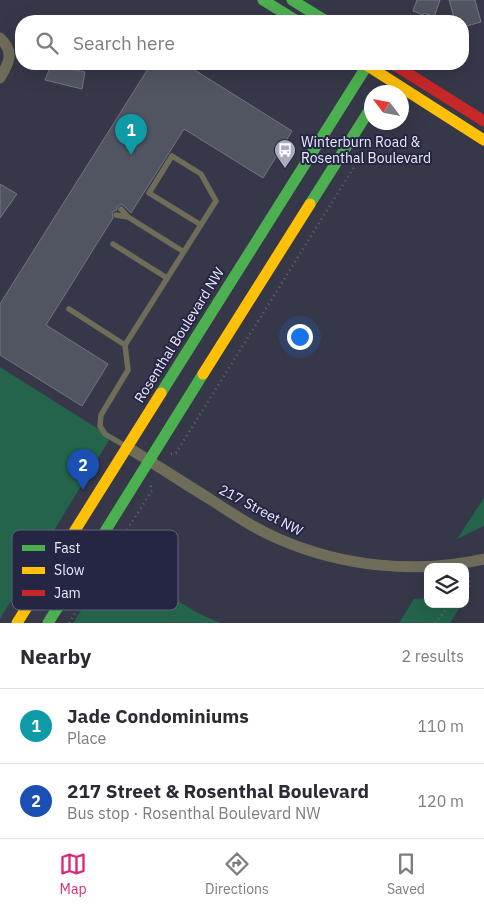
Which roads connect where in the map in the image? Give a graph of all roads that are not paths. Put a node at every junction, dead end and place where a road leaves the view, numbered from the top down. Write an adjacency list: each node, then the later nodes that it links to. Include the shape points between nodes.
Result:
1 (263, 0): 3 (street)
2 (292, 0): 4 (street)
3 (287, 15)
4 (316, 15)
5 (0, 38): 10 (street, via 10,52)
6 (362, 70): 24 (street, Rosenthal Boulevard NW)
7 (373, 70): 11 (street)
8 (392, 70): 11 (street)
9 (403, 70): 13 (street)
10 (0, 78)
11 (386, 82): 14 (street)
12 (364, 119): 25 (street)
13 (484, 121)
14 (484, 140)
15 (121, 208): 17 (lane)
16 (116, 216): 17 (lane)
17 (128, 217): 20 (lane)
18 (200, 225): 18 (lane, via 216,201 200,174 172,156 149,194); 20 (lane)
19 (113, 244): 21 (lane)
20 (184, 252): 21 (lane)
21 (167, 278): 23 (lane)
22 (69, 309): 23 (lane)
23 (125, 345): 24 (lane, via 128,370 101,415 100,426 105,434)
24 (127, 447): 25 (street, 217 Street NW); 26 (street, Rosenthal Boulevard NW)
25 (148, 460): 27 (street); 28 (street, 217 Street NW, via 278,539 326,556 413,568)
26 (75, 530)
27 (105, 530)
28 (484, 559)
29 (25, 610): 31 (street, Rosenthal Boulevard NW)
30 (56, 610): 32 (street)
31 (17, 623)
32 (48, 623)

